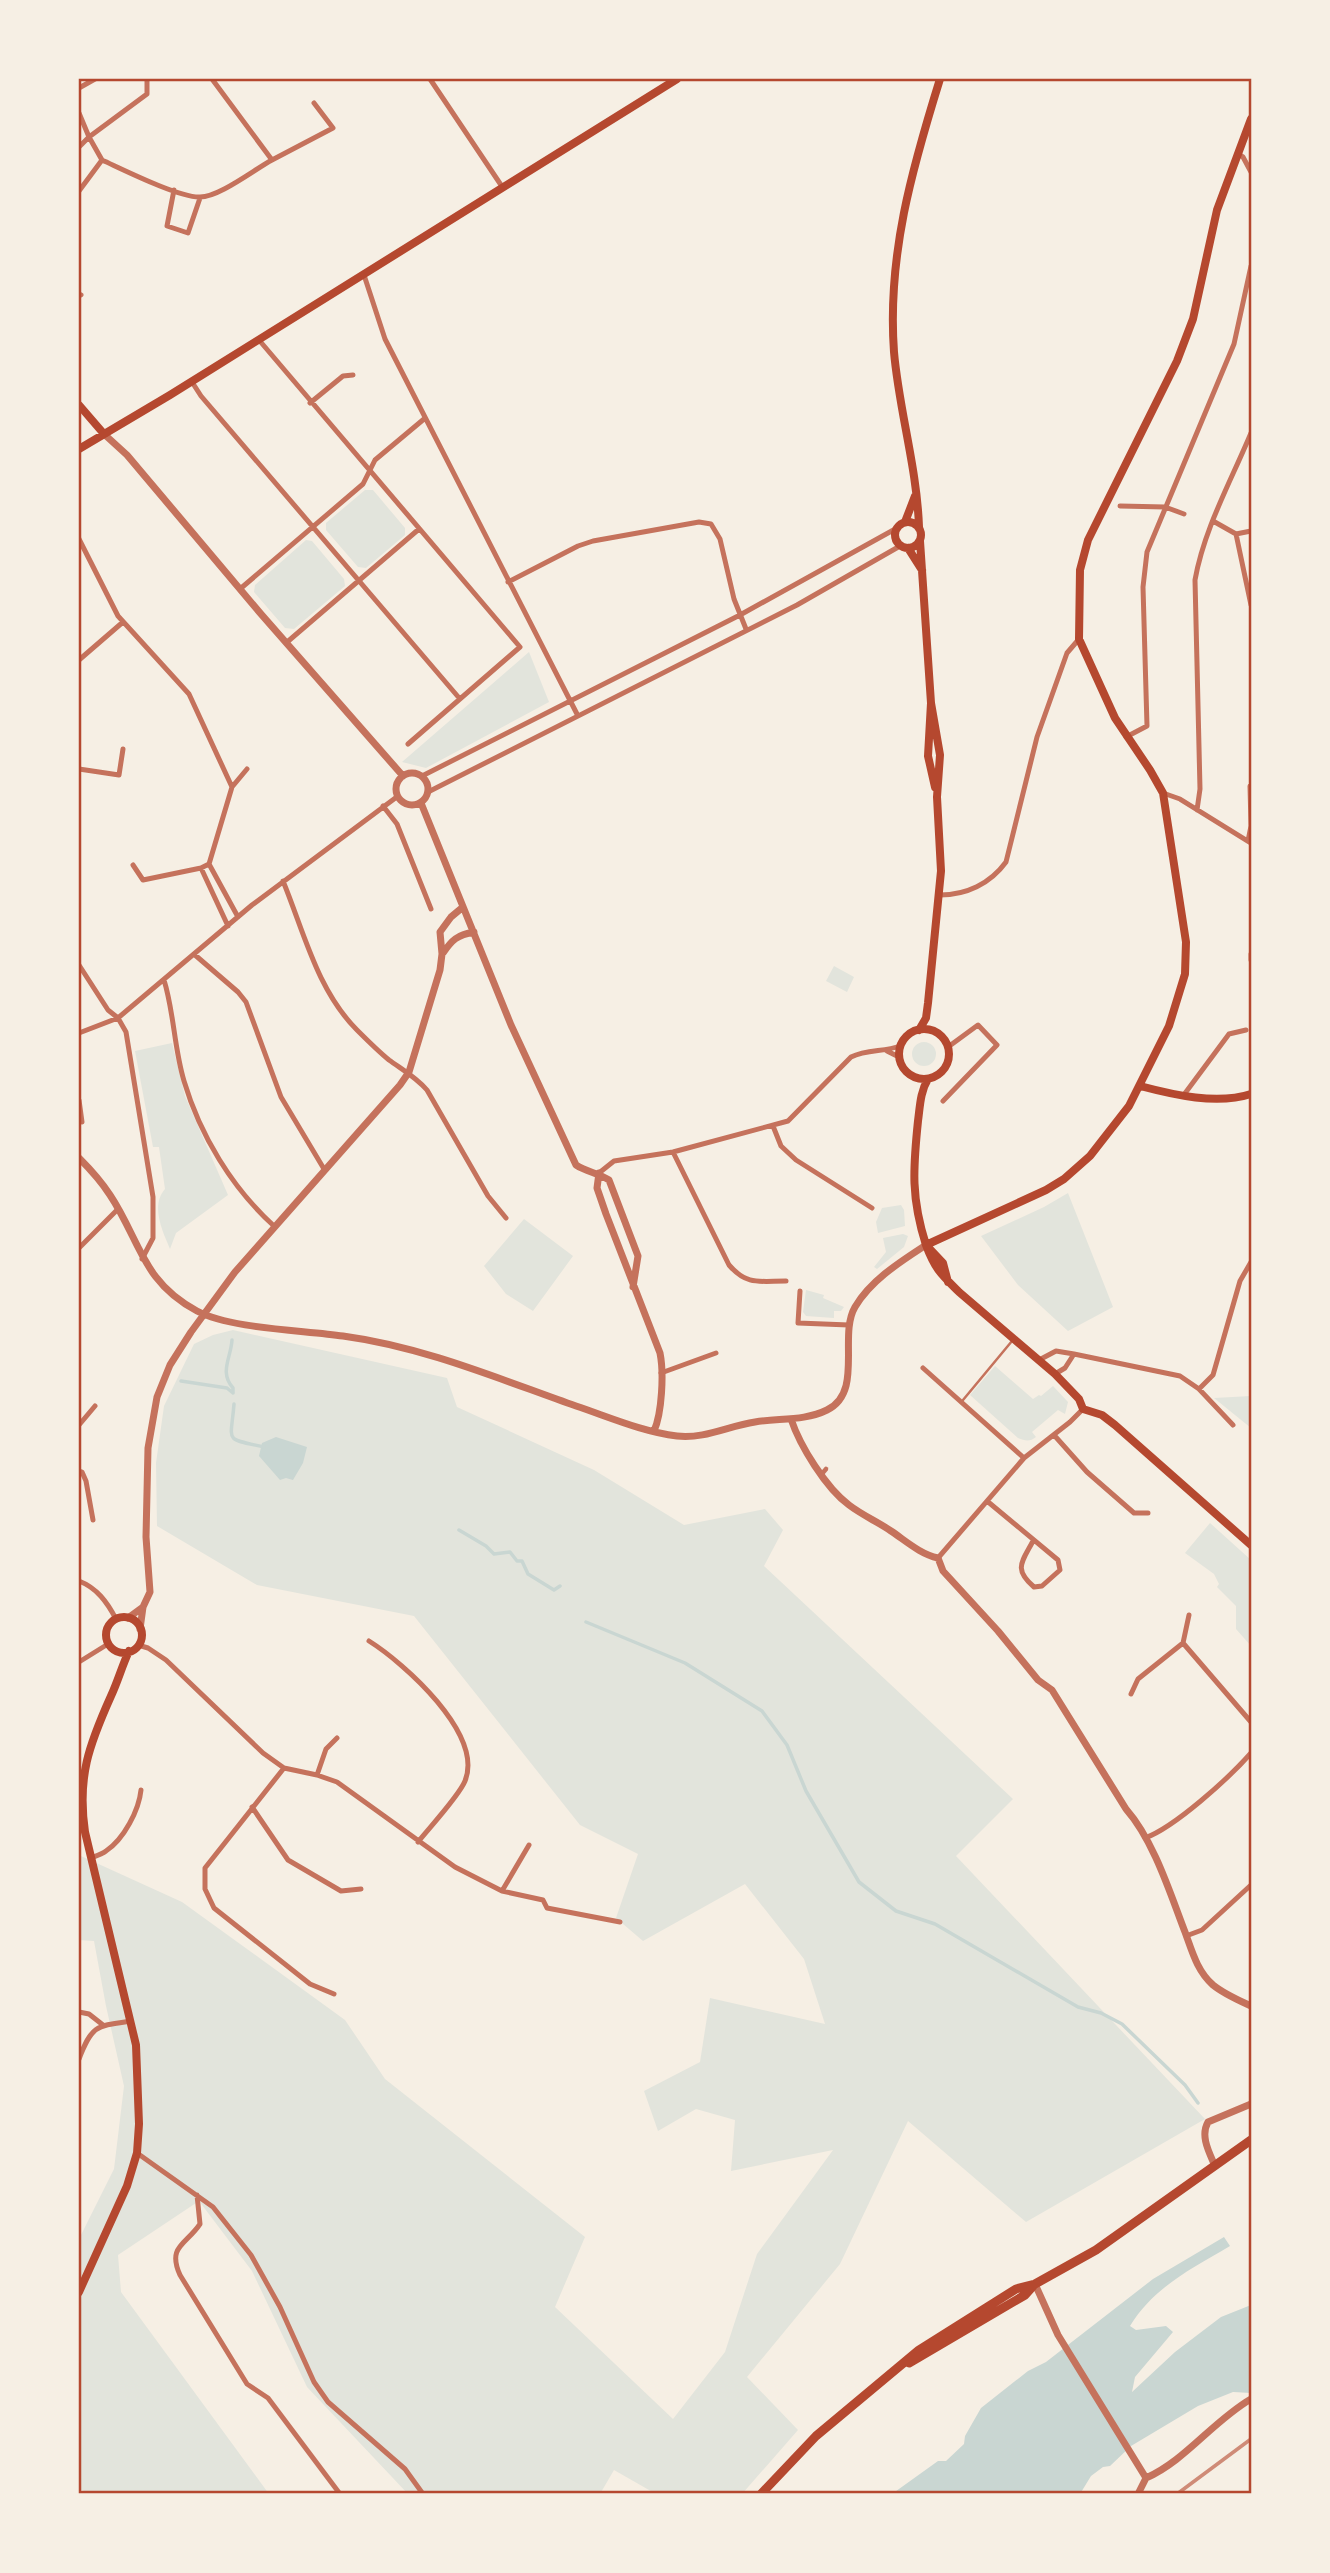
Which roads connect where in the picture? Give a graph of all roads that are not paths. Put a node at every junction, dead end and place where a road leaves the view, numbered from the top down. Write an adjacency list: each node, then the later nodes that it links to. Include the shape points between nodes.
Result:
1 (95, 79): 7 (street)
2 (147, 79): 11 (street, via 147,94)
3 (212, 79): 14 (street)
4 (430, 79): 17 (street)
5 (677, 79): 17 (main road)
6 (940, 79): 33 (main road, via 910,186 894,277 894,355)
7 (79, 88)
8 (314, 103): 14 (street, via 333,128)
9 (79, 113): 11 (street)
10 (1251, 120): 13 (main road)
11 (89, 137): 12 (street); 15 (street)
12 (79, 147)
13 (1238, 154): 16 (street); 57 (main road, via 1217,209 1193,319 1177,361 1088,540 1080,570)
14 (272, 159): 20 (street)
15 (102, 160): 18 (street); 19 (street)
16 (1251, 172)
17 (503, 188): 22 (main road)
18 (174, 190): 20 (street); 20 (street, via 167,226 188,233)
19 (79, 191)
20 (200, 198)
21 (1251, 266): 35 (street, via 1234,344)
22 (364, 275): 23 (main road); 28 (street, via 385,339)
23 (259, 340): 25 (main road); 26 (street)
24 (353, 375): 26 (street, via 343,376)
25 (192, 382): 30 (main road); 39 (street)
26 (310, 403): 32 (street)
27 (79, 405): 30 (main road)
28 (424, 419): 32 (street, via 375,460); 51 (street)
29 (1251, 433): 37 (street)
30 (104, 434): 31 (main road); 52 (street)
31 (79, 449)
32 (370, 472): 39 (street, via 363,484); 42 (street)
33 (915, 496): 38 (main road); 40 (main road)
34 (1120, 506): 35 (street)
35 (1165, 507): 36 (street); 63 (street, via 1144,570 1147,726)
36 (1184, 514)
37 (1213, 521): 44 (street); 77 (street, via 1195,580)
38 (905, 522): 40 (main road); 41 (main road)
39 (312, 526): 49 (street); 52 (street)
40 (919, 527): 46 (main road)
41 (897, 528): 47 (main road, via 895,538); 54 (street)
42 (419, 529): 49 (street); 60 (street, via 520,647)
43 (1251, 531): 44 (street)
44 (1236, 534): 50 (street)
45 (79, 539): 55 (street)
46 (920, 541): 47 (main road); 48 (main road)
47 (904, 547): 48 (main road); 56 (street)
48 (923, 572): 83 (main road, via 931,703 940,755)
49 (359, 581): 58 (street); 60 (street)
50 (1249, 581): 53 (street)
51 (508, 582): 54 (street, via 593,541 699,522 711,524 720,539); 61 (street)
52 (240, 589): 58 (street)
53 (1251, 605)
54 (740, 615): 56 (street); 61 (street)
55 (123, 622): 59 (street); 71 (street, via 189,694)
56 (746, 629): 62 (street)
57 (1079, 639): 63 (main road); 83 (street, via 1067,653 1037,737 1006,862 979,887)
58 (286, 643): 68 (street)
59 (79, 660)
60 (460, 699): 64 (street)
61 (570, 701): 62 (street); 69 (street)
62 (577, 714): 72 (street)
63 (1126, 737): 73 (main road)
64 (408, 744)
65 (122, 749): 66 (street, via 119,775)
66 (79, 769)
67 (247, 769): 71 (street)
68 (403, 776): 69 (street); 74 (street)
69 (422, 776): 72 (street)
70 (1250, 786): 78 (street)
71 (232, 787): 79 (street)
72 (428, 792): 75 (street)
73 (1163, 793): 77 (street); 108 (main road, via 1186,942 1185,974 1175,1011)
74 (398, 796): 75 (street, via 407,804); 76 (street)
75 (421, 803): 84 (street)
76 (383, 806): 82 (street); 85 (street, via 397,824)
77 (1197, 810): 78 (street)
78 (1250, 842)
79 (209, 864): 81 (street); 86 (street)
80 (133, 865): 81 (street, via 143,880)
81 (201, 868): 87 (street)
82 (284, 881): 86 (street); 105 (street, via 318,973 336,1005 355,1029)
83 (940, 895): 96 (main road)
84 (463, 907): 88 (street); 89 (street, via 440,932)
85 (431, 909)
86 (238, 917): 87 (street)
87 (228, 926): 91 (street)
88 (474, 932): 89 (street, via 453,939); 119 (street, via 576,1165)
89 (442, 954): 105 (street)
90 (1251, 954): 92 (street)
91 (195, 955): 94 (street); 118 (street, via 246,1002 281,1097)
92 (1251, 960)
93 (79, 965): 95 (street)
94 (164, 980): 95 (street); 123 (street, via 184,1082 210,1145 254,1209)
95 (118, 1018): 100 (street); 126 (street, via 126,1032 153,1198 153,1238)
96 (926, 1018): 97 (main road); 99 (main road)
97 (919, 1030): 99 (main road); 101 (main road)
98 (1246, 1030): 111 (street, via 1229,1034)
99 (933, 1031): 102 (main road)
100 (79, 1033)
101 (900, 1045): 103 (street); 104 (main road)
102 (948, 1047): 107 (main road, via 943,1070); 113 (street, via 978,1025 997,1045)
103 (887, 1051): 104 (street); 115 (street, via 863,1051 851,1057 788,1121)
104 (899, 1058): 106 (main road)
105 (409, 1072): 118 (street); 122 (street, via 427,1090)
106 (913, 1077): 107 (main road); 110 (main road)
107 (928, 1079): 110 (main road)
108 (1140, 1086): 111 (main road); 124 (main road, via 1102,1141 1064,1179)
109 (1251, 1094): 111 (main road)
110 (921, 1095): 124 (main road, via 912,1177)
111 (1183, 1096)
112 (79, 1100): 114 (street)
113 (943, 1101)
114 (82, 1122)
115 (773, 1126): 116 (street); 120 (street, via 781,1146 796,1160)
116 (673, 1152): 119 (street, via 614,1161); 128 (street, via 737,1275 751,1281)
117 (79, 1158): 121 (street)
118 (324, 1169): 123 (street)
119 (599, 1173): 129 (street, via 597,1188); 129 (street, via 609,1180 638,1256)
120 (872, 1208)
121 (118, 1209): 125 (street); 126 (street)
122 (506, 1219)
123 (274, 1226): 131 (street)
124 (926, 1245): 132 (street, via 875,1282 854,1308); 133 (main road, via 943,1263 948,1282)
125 (79, 1248)
126 (142, 1259): 131 (street, via 167,1289)
127 (1251, 1262): 140 (street, via 1240,1281 1213,1375)
128 (786, 1281)
129 (633, 1287): 138 (street, via 660,1353)
130 (800, 1291): 132 (street, via 798,1323)
131 (205, 1314): 147 (street, via 432,1355); 158 (street, via 170,1365 157,1397 148,1448 150,1592)
132 (849, 1325): 144 (street, via 849,1365 839,1402 825,1411)
133 (1014, 1338): 136 (main road); 141 (lane)
134 (716, 1353): 138 (street)
135 (1074, 1354): 136 (street, via 1056,1351); 139 (street); 140 (street, via 1180,1376)
136 (1038, 1360): 139 (main road)
137 (923, 1368): 141 (street)
138 (661, 1373): 147 (street)
139 (1055, 1374): 143 (main road)
140 (1199, 1389): 146 (street)
141 (962, 1401): 149 (street)
142 (95, 1406): 145 (street)
143 (1083, 1409): 148 (street); 155 (main road, via 1115,1425)
144 (792, 1419): 147 (street, via 753,1422 702,1436); 156 (street, via 799,1438 848,1505 926,1555)
145 (79, 1425)
146 (1233, 1425)
147 (654, 1431)
148 (1054, 1435): 149 (street); 152 (street, via 1134,1513)
149 (1024, 1458): 151 (street)
150 (79, 1471): 153 (street, via 86,1480)
151 (987, 1501): 154 (street); 156 (street)
152 (1148, 1513)
153 (93, 1520)
154 (1033, 1541): 154 (street, via 1058,1560 1060,1570 1042,1586 1034,1587 1023,1577 1020,1566)
155 (1251, 1545)
156 (938, 1558): 179 (street, via 943,1571 1038,1680 1052,1690)
157 (79, 1581): 161 (street, via 99,1594)
158 (143, 1607): 160 (street); 162 (street)
159 (1189, 1615): 164 (street)
160 (128, 1618): 161 (main road); 162 (main road)
161 (116, 1619): 165 (main road, via 108,1627)
162 (140, 1629): 166 (main road)
163 (369, 1641): 180 (street, via 429,1693 463,1738 469,1759 464,1782)
164 (1183, 1643): 171 (street, via 1138,1679); 172 (street)
165 (108, 1644): 167 (main road); 169 (street)
166 (138, 1645): 168 (main road); 175 (street, via 166,1660)
167 (117, 1651): 168 (main road); 170 (main road)
168 (129, 1651): 170 (main road)
169 (79, 1662)
170 (120, 1670): 182 (main road, via 82,1775 81,1807)
171 (1131, 1694)
172 (1251, 1722)
173 (337, 1738): 176 (street, via 326,1749)
174 (1251, 1753): 179 (street, via 1162,1830)
175 (284, 1768): 176 (street); 178 (street)
176 (317, 1774): 180 (street, via 337,1782)
177 (141, 1790): 182 (street, via 140,1804 122,1835 107,1851)
178 (252, 1807): 184 (street, via 288,1860 341,1891); 188 (street, via 205,1868 205,1889 214,1908 310,1984)
179 (1145, 1838): 187 (street)
180 (418, 1842): 185 (street)
181 (529, 1844): 185 (street)
182 (91, 1858): 191 (main road)
183 (1251, 1885): 187 (street, via 1202,1930)
184 (361, 1889)
185 (502, 1891): 186 (street, via 542,1900 547,1908)
186 (620, 1922)
187 (1186, 1937): 189 (street, via 1195,1961 1212,1984)
188 (334, 1994)
189 (1251, 2006)
190 (79, 2012): 192 (street)
191 (131, 2021): 192 (street); 196 (main road, via 139,2082)
192 (103, 2025): 193 (street, via 88,2035)
193 (79, 2059)
194 (1251, 2104): 197 (street, via 1205,2126)
195 (1251, 2140): 197 (main road)
196 (137, 2152): 198 (street); 200 (main road, via 121,2203)
197 (1215, 2166): 199 (main road, via 1096,2250)
198 (197, 2195): 203 (street, via 200,2224 178,2246 174,2262 180,2275 247,2384 268,2398); 204 (street, via 213,2207 251,2255 328,2402 405,2469)
199 (1035, 2284): 202 (street, via 1058,2335); 205 (main road, via 1016,2289 919,2350 816,2436)
200 (79, 2292)
201 (1251, 2399): 202 (street, via 1210,2428 1163,2471)
202 (1146, 2479): 206 (street)
203 (340, 2494)
204 (423, 2494)
205 (761, 2494)
206 (1138, 2494)

